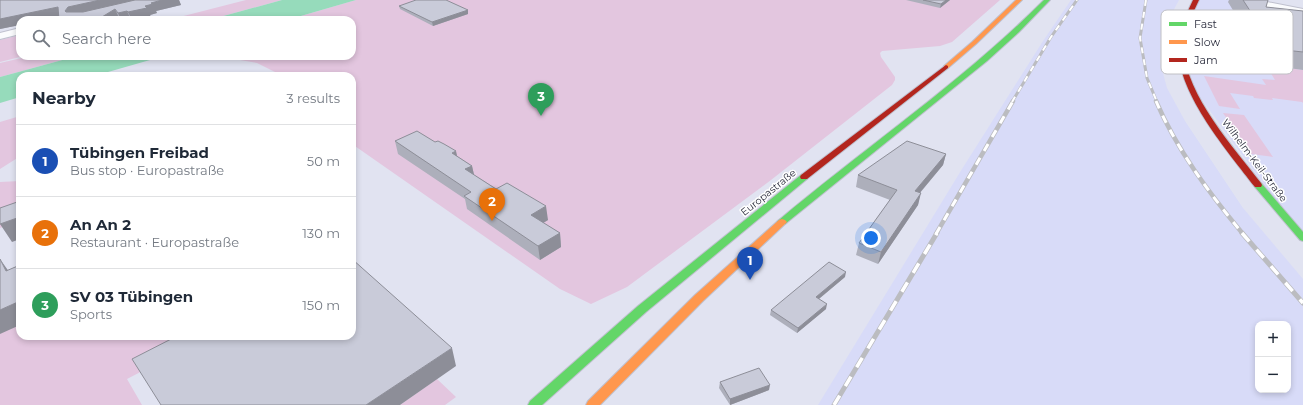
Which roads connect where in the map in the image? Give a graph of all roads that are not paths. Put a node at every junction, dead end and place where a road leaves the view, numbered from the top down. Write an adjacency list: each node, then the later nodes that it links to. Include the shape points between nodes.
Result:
1 (1019, 0): 11 (main road, Europastraße, via 943,70 618,328)
2 (1047, 0): 12 (main road, via 1026,23 976,68 769,233 669,326)
3 (1196, 0): 5 (main road, Wilhelm-Keil-Straße)
4 (1244, 0): 6 (street)
5 (1192, 10)
6 (1303, 12)
7 (16, 32): 8 (street)
8 (0, 36)
9 (1187, 74): 10 (main road, Wilhelm-Keil-Straße, via 1227,144)
10 (1303, 238)
11 (534, 405)
12 (592, 405)

